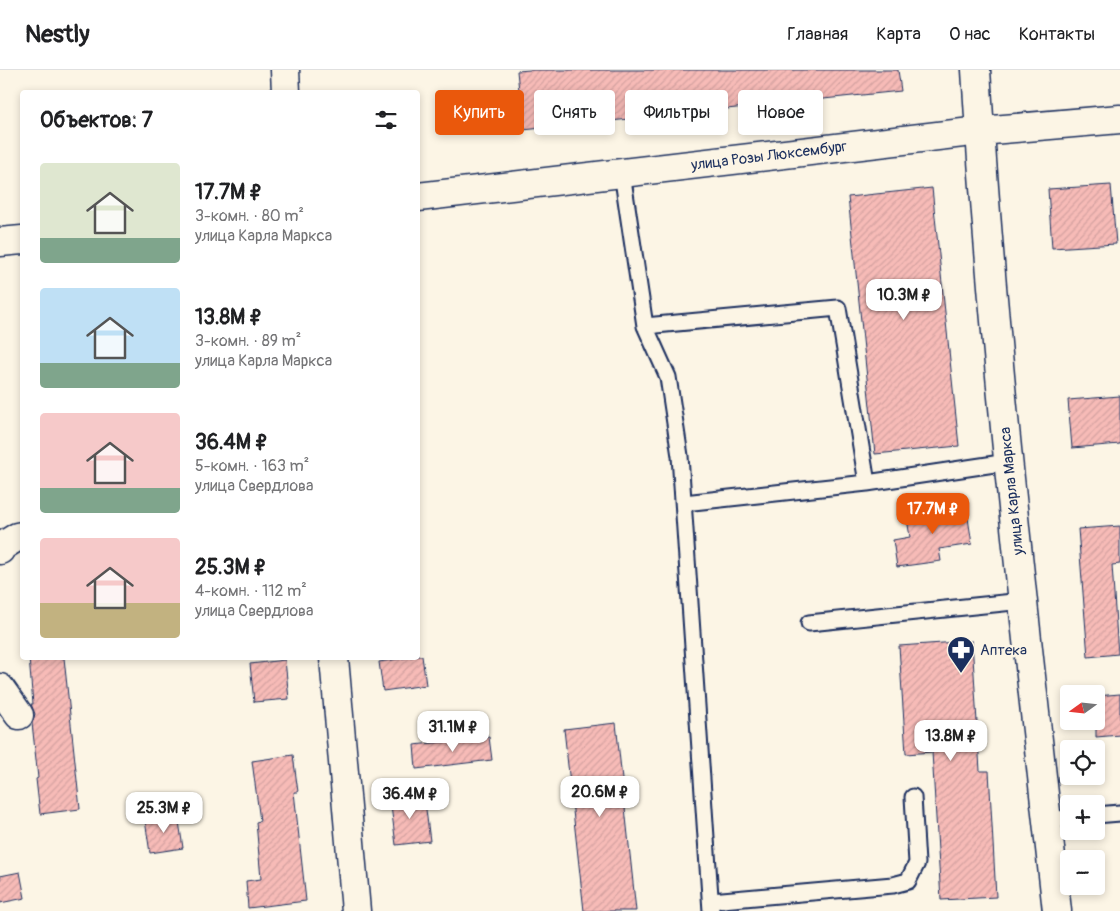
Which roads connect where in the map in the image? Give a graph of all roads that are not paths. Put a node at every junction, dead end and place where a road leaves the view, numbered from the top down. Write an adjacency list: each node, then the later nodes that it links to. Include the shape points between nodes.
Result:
1 (285, 70): 3 (street)
2 (976, 70): 5 (street, улица Карла Маркса)
3 (286, 90)
4 (1120, 119): 5 (street, улица Розы Люксембург)
5 (980, 131): 6 (street, улица Розы Люксембург); 11 (street, улица Карла Маркса)
6 (622, 174): 7 (street, улица Розы Люксембург); 10 (lane)
7 (420, 198)
8 (20, 240): 9 (street)
9 (0, 242)
10 (645, 326): 12 (lane, via 838,308); 13 (lane, via 668,377)
11 (1008, 462): 12 (lane); 16 (street, улица Карла Маркса)
12 (867, 483): 13 (lane)
13 (684, 503): 25 (lane)
14 (20, 537): 15 (street)
15 (0, 550)
16 (1023, 601): 17 (lane); 24 (street, улица Карла Маркса)
17 (809, 624)
18 (334, 660): 26 (street)
19 (0, 688): 20 (street)
20 (19, 715)
21 (913, 797): 25 (lane, via 918,863 908,881)
22 (1120, 813): 23 (lane)
23 (1105, 814)
24 (1058, 819): 27 (street, улица Карла Маркса)
25 (711, 906)
26 (356, 911)
27 (1057, 911)

